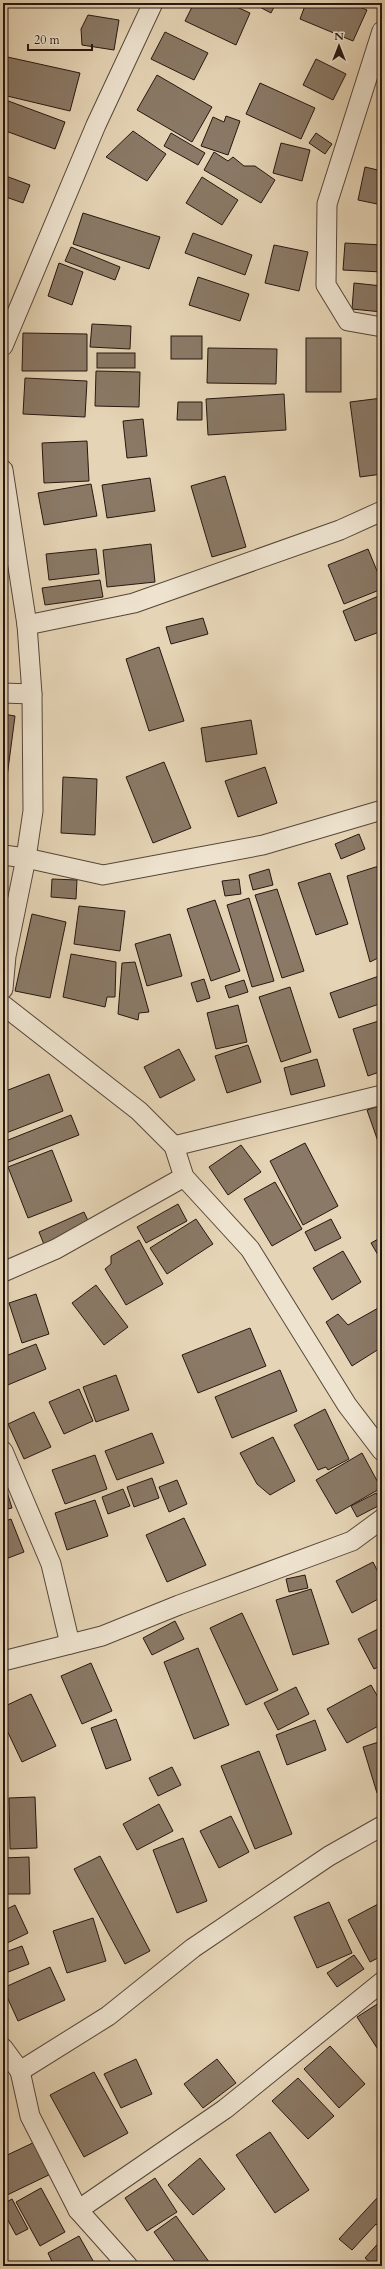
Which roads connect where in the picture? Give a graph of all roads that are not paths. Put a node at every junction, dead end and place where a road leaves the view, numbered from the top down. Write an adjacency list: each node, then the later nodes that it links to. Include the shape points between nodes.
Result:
1 (153, 3): 4 (street, via 96,125)
2 (382, 31): 3 (street, via 328,204 326,285 348,321)
3 (382, 327)
4 (3, 346)
5 (3, 470): 7 (street)
6 (382, 511): 7 (street, via 340,530 134,603)
7 (27, 625): 9 (street)
8 (3, 692): 9 (street)
9 (32, 694): 12 (street, via 33,812)
10 (382, 810): 12 (street, via 262,844 103,875)
11 (3, 855): 12 (street)
12 (26, 858): 13 (street, via 6,956)
13 (3, 989)
14 (3, 1005): 16 (street, via 139,1111)
15 (382, 1095): 16 (street)
16 (174, 1146): 17 (street)
17 (184, 1177): 18 (street, via 56,1249); 20 (street, via 250,1250 347,1405)
18 (3, 1272)
19 (3, 1451): 22 (street, via 51,1564)
20 (382, 1451)
21 (382, 1519): 22 (street, via 352,1541 102,1636)
22 (70, 1644): 23 (street)
23 (3, 1661)
24 (382, 1826): 27 (street, via 310,1869 193,1948 108,2016)
25 (382, 1982): 28 (street, via 225,2109)
26 (3, 2048): 27 (street)
27 (20, 2072): 28 (street, via 30,2116)
28 (78, 2210): 29 (street)
29 (128, 2266)

